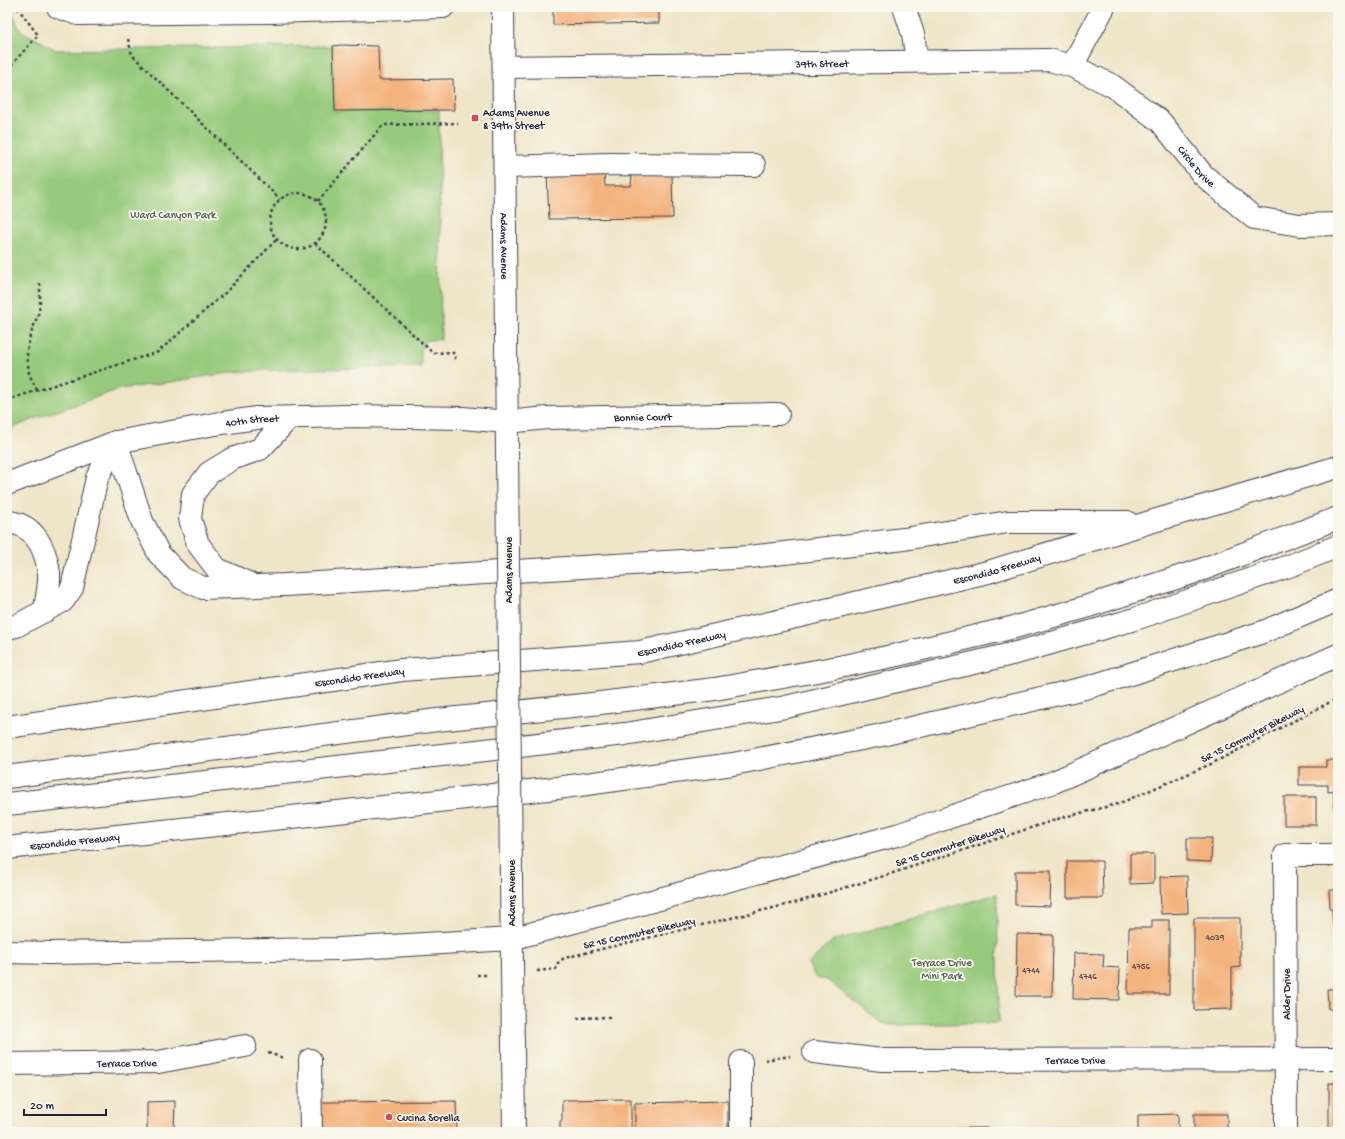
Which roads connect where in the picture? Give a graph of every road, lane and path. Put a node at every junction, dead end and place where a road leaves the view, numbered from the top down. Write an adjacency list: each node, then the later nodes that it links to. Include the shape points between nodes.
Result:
1 (17, 7): 12 (path, via 38,35)
2 (58, 7): 8 (main road, via 78,14)
3 (442, 7): 7 (main road)
4 (504, 7): 11 (main road, Adams Avenue)
5 (904, 7): 9 (main road, via 913,34)
6 (1104, 7): 10 (main road)
7 (269, 9): 8 (main road)
8 (122, 14): 16 (path, via 132,55)
9 (917, 61): 10 (main road, 39th Street, via 1049,60); 11 (main road, 39th Street)
10 (1072, 66): 18 (main road, Circle Drive, via 1113,86 1161,122 1202,175 1254,218 1300,225)
11 (504, 67): 15 (main road, Adams Avenue)
12 (7, 70)
13 (458, 123): 17 (path, via 383,125)
14 (754, 166): 15 (main road, via 609,164)
15 (505, 167): 27 (main road, Adams Avenue)
16 (280, 199): 17 (path, via 295,193 311,196); 19 (path, via 271,215 271,228)
17 (318, 201): 20 (path, via 323,209 325,227 322,236)
18 (1338, 224)
19 (278, 239): 20 (path, via 287,246 299,248); 23 (path, via 226,292 158,352)
20 (315, 243): 22 (path, via 433,353 452,352)
21 (40, 282): 23 (path, via 39,312 27,353 29,374)
22 (455, 360)
23 (37, 390): 24 (path)
24 (7, 400)
25 (778, 414): 27 (main road, Bonnie Court, via 547,418)
26 (289, 418): 27 (main road, 40th Street, via 464,418); 28 (main road, 40th Street, via 250,419); 35 (main road, via 260,449 232,459 209,473 194,494 190,519 198,544 217,569)
27 (507, 422): 46 (main road, Adams Avenue, bridge)
28 (116, 442): 30 (main road, 40th Street); 35 (main road, via 142,521 159,554 177,574 203,588); 37 (main road, via 97,478 72,588 63,601)
29 (1338, 467): 33 (main road, Escondido Freeway)
30 (7, 484)
31 (1338, 518): 42 (main road, via 1198,571 1079,609 1019,626 839,667 715,689 437,720)
32 (7, 522): 37 (main road, via 15,522 33,532 44,550 49,574)
33 (1150, 522): 35 (main road, via 1008,522 904,539 749,557); 41 (main road, Escondido Freeway, via 988,572 640,652 402,670)
34 (1338, 546): 43 (main road, via 1292,565 1135,619 1020,652 786,707 625,734)
35 (254, 586)
36 (1338, 600): 44 (main road, Escondido Freeway, via 1263,632 1089,687 877,736 740,762 557,788)
37 (45, 611): 38 (main road)
38 (7, 628)
39 (1338, 655): 46 (main road, via 1054,782 897,835)
40 (1338, 698): 48 (path, SR 15 Commuter Bikeway, via 1211,764 1118,804 1064,817 798,902 564,958 558,962)
41 (7, 727)
42 (7, 777)
43 (7, 804)
44 (7, 848)
45 (1338, 855): 53 (main road, Alder Drive, via 1285,855)
46 (511, 939): 47 (main road, via 339,949); 59 (main road, Adams Avenue)
47 (7, 952)
48 (556, 969)
49 (611, 1017): 50 (path)
50 (576, 1018)
51 (245, 1046): 55 (path, via 293,1061); 57 (main road, Terrace Drive, via 158,1062)
52 (814, 1052): 53 (main road, Terrace Drive, via 882,1060); 56 (path)
53 (1286, 1059): 54 (main road, Terrace Drive); 61 (main road, Alder Drive)
54 (1338, 1059)
55 (310, 1060): 58 (main road)
56 (741, 1062): 60 (main road)
57 (7, 1064)
58 (311, 1132)
59 (514, 1132)
60 (741, 1132)
61 (1286, 1132)

